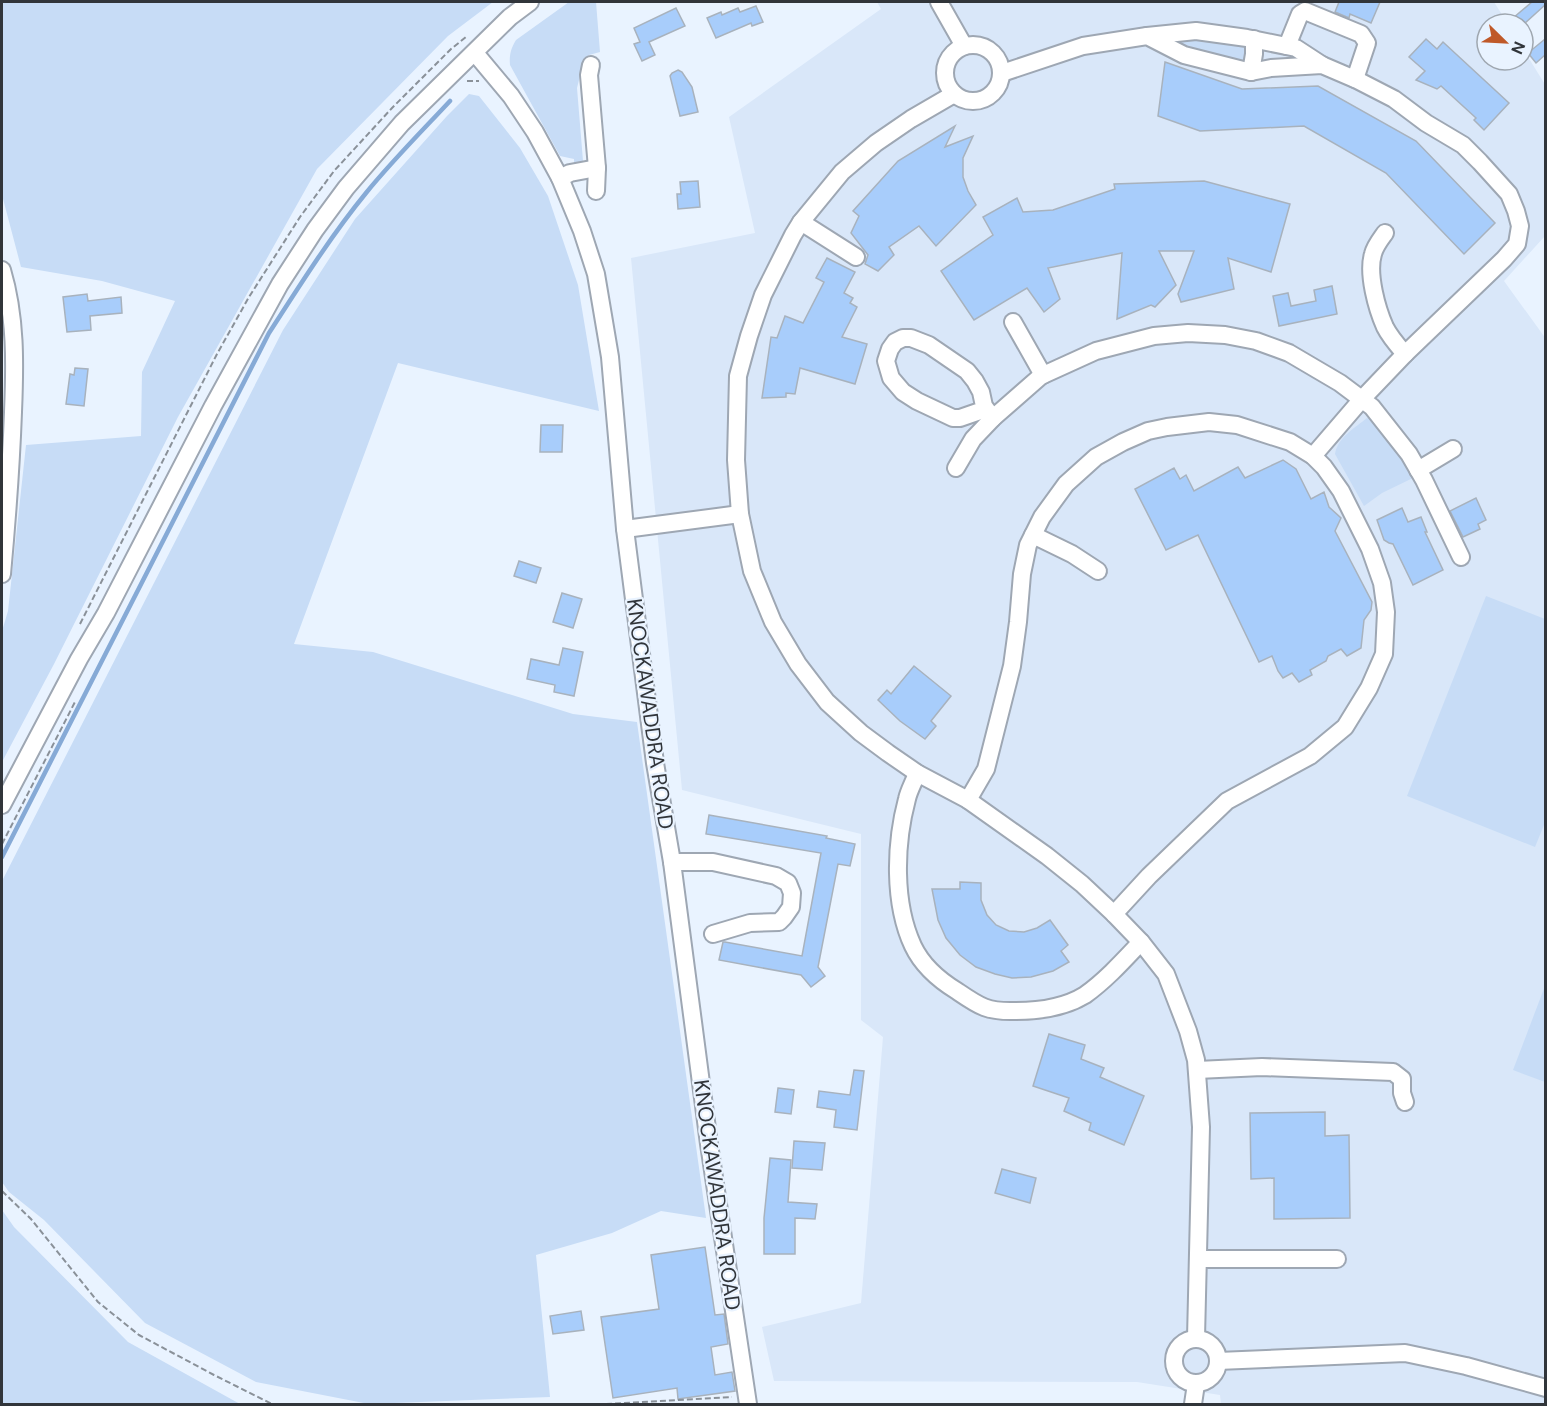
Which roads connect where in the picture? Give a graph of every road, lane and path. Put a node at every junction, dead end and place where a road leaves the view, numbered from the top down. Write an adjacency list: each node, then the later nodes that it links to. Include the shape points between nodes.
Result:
1 (530, 2): 7 (street)
2 (939, 2): 5 (street)
3 (1147, 36): 4 (street, via 1196,31); 10 (street, via 1184,55); 11 (street, via 1083,46)
4 (1254, 39): 6 (street); 10 (street)
5 (964, 46): 11 (street, via 979,45 991,50); 15 (street, via 951,55 946,67 947,83)
6 (1287, 46): 9 (street); 12 (street, via 1300,14 1305,11 1361,34 1367,43)
7 (475, 53): 17 (street, KNOCKAWADDRA ROAD, via 512,96); 41 (street, via 402,123 346,188 280,284)
8 (591, 65): 16 (street)
9 (1322, 65): 10 (street); 12 (street)
10 (1251, 72)
11 (1002, 73): 15 (street, via 999,86 983,100 968,101)
12 (1355, 79): 24 (street, via 1394,99 1463,145 1509,194 1520,226 1517,244 1504,259)
13 (478, 81): 14 (path)
14 (459, 83)
15 (954, 94): 19 (street, via 876,143 842,172)
16 (597, 168): 17 (street); 18 (street)
17 (560, 178): 33 (street, KNOCKAWADDRA ROAD, via 582,231 600,295 610,357)
18 (596, 191)
19 (801, 222): 21 (street); 32 (street, via 763,295 738,376 736,460)
20 (1385, 233): 24 (street, via 1372,256 1374,294 1386,328)
21 (856, 256)
22 (2, 270): 37 (street, via 14,329 15,362)
23 (1013, 322): 25 (street)
24 (1405, 354): 26 (street)
25 (1043, 375): 26 (street, via 1096,351 1154,336 1225,335 1289,353); 27 (street)
26 (1362, 399): 29 (street); 31 (street, via 1389,428)
27 (990, 413): 27 (street, via 952,418 917,401 891,378 886,360 890,349 903,338 929,345 975,381); 30 (street)
28 (1453, 449): 31 (street)
29 (1313, 456): 34 (street, via 1290,442 1237,425 1209,422 1148,432 1114,447 1081,469 1066,484); 44 (street, via 1341,491 1370,549 1382,583 1386,612 1384,654 1369,688 1345,726 1310,756 1227,801)
30 (956, 468)
31 (1418, 470): 35 (street)
32 (740, 514): 33 (street); 39 (street, via 753,571 773,622 798,664 827,702 861,733)
33 (624, 529): 43 (street, KNOCKAWADDRA ROAD)
34 (1033, 535): 36 (street); 40 (street, via 1022,574 1009,677 986,769)
35 (1461, 557)
36 (1098, 572)
37 (2, 574)
38 (77, 698): 42 (path)
39 (917, 773): 40 (street); 46 (street, via 907,798 899,843 903,918 914,948 948,986 981,1007 1002,1012 1056,1007 1084,995)
40 (968, 800): 44 (street, via 1047,856)
41 (2, 805)
42 (2, 844)
43 (672, 862): 45 (street, via 713,862 776,876 788,883 792,893 790,907 779,922 750,923); 56 (street, KNOCKAWADDRA ROAD)
44 (1114, 914): 46 (street)
45 (713, 934)
46 (1141, 942): 47 (street, via 1166,974 1188,1031)
47 (1197, 1070): 48 (street, via 1262,1067 1393,1072 1402,1079); 50 (street, via 1202,1127)
48 (1405, 1102)
49 (2, 1191): 57 (path, via 31,1219 98,1302 139,1335)
50 (1198, 1259): 51 (street); 52 (street)
51 (1337, 1259)
52 (1196, 1338): 53 (street, via 1214,1348); 54 (street, via 1178,1347 1173,1361 1178,1374)
53 (1218, 1361): 54 (street, via 1214,1374); 55 (street, via 1405,1353)
54 (1196, 1384): 59 (street)
55 (1545, 1388)
56 (747, 1400): 58 (path)
57 (272, 1404)
58 (606, 1404)
59 (1193, 1404)

